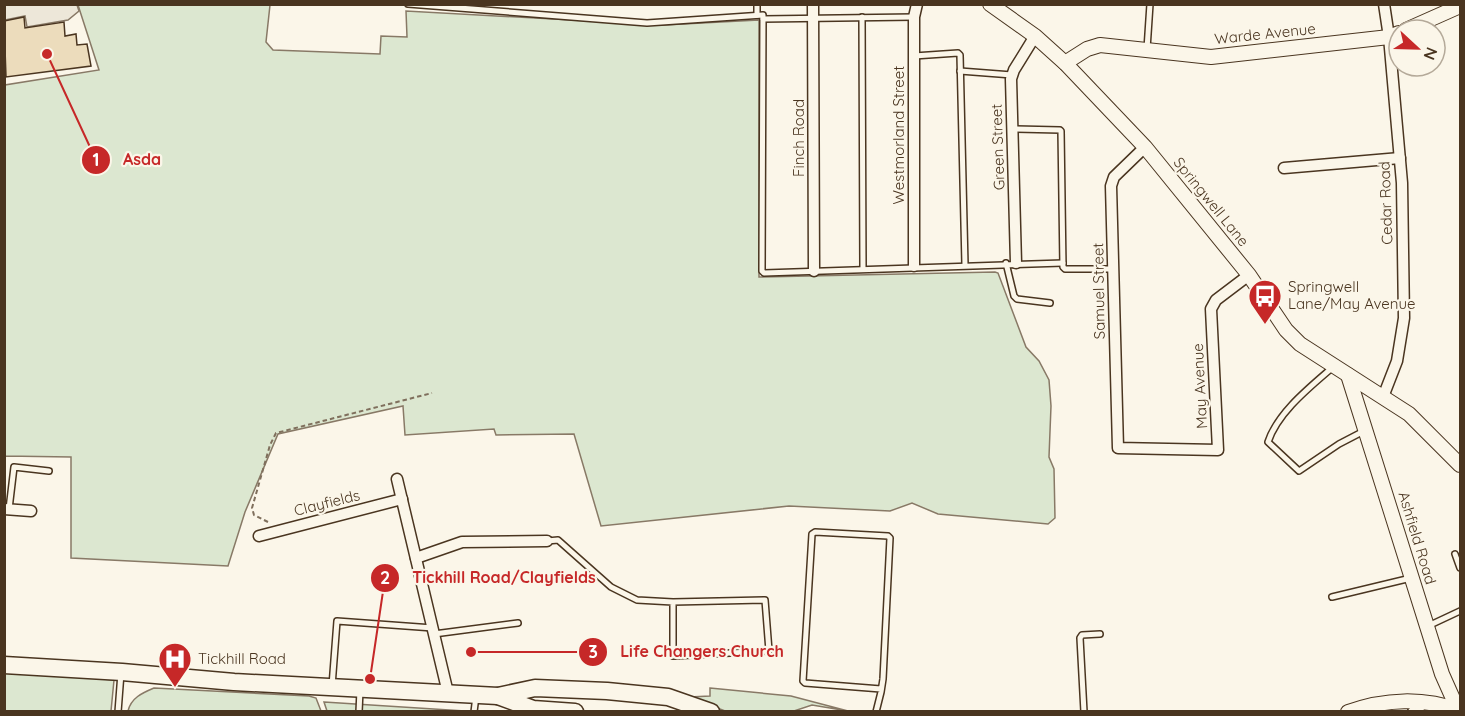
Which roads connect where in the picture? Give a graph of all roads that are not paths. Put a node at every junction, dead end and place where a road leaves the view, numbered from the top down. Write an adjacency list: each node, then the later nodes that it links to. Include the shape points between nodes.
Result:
1 (408, 4): 8 (lane, via 647,23)
2 (757, 4): 8 (lane)
3 (813, 4): 9 (street, Finch Road)
4 (916, 4): 11 (street, Westmorland Street)
5 (990, 4): 14 (street, Springwell Lane)
6 (1150, 4): 16 (lane)
7 (1461, 6): 12 (street)
8 (757, 15): 13 (lane, via 763,15)
9 (813, 17): 10 (lane); 13 (lane); 32 (street, Finch Road)
10 (862, 17): 11 (lane); 30 (lane)
11 (914, 17): 17 (street, Westmorland Street)
12 (1434, 18)
13 (763, 20): 32 (lane, via 762,271)
14 (1035, 36): 18 (street, Springwell Lane); 20 (street)
15 (1387, 36): 16 (street, Warde Avenue, via 1210,57)
16 (1147, 50): 18 (street, Warde Avenue, via 1100,45)
17 (914, 56): 19 (lane, via 958,53); 29 (street, Westmorland Street)
18 (1065, 63): 23 (street, Springwell Lane)
19 (960, 72): 20 (lane); 28 (lane)
20 (1012, 75): 22 (street, Green Street)
21 (1396, 78): 24 (street, Cedar Road)
22 (1012, 129): 26 (street, Green Street); 27 (lane, via 1061,131)
23 (1145, 147): 31 (street, Samuel Street, via 1114,177 1111,186); 33 (street, Springwell Lane)
24 (1400, 158): 25 (street); 37 (street, Cedar Road, via 1404,318 1397,361)
25 (1284, 168)
26 (1011, 263): 27 (lane); 28 (lane); 34 (lane, via 1014,296)
27 (1063, 263): 31 (lane, via 1065,269)
28 (965, 265): 29 (lane)
29 (914, 266): 30 (lane)
30 (863, 269): 32 (lane)
31 (1113, 269): 39 (street, Samuel Street)
32 (814, 271)
33 (1249, 276): 35 (street, Springwell Lane, via 1286,330); 39 (street, May Avenue, via 1216,300 1211,309 1218,450)
34 (1050, 303)
35 (1334, 366): 36 (street, Springwell Lane); 38 (lane, via 1293,404 1268,442 1299,471)
36 (1348, 375): 37 (street, Springwell Lane); 38 (street, Ashfield Road)
37 (1383, 398): 40 (street, Springwell Lane, via 1409,414)
38 (1366, 430): 51 (street, Ashfield Road)
39 (1118, 448)
40 (1461, 465)
41 (49, 471): 44 (lane, via 14,467)
42 (397, 479): 43 (street)
43 (402, 500): 46 (street, Clayfields); 49 (street)
44 (7, 509): 45 (street)
45 (31, 511)
46 (259, 536)
47 (546, 540): 49 (street, via 462,542); 53 (lane, via 558,540 611,587 637,600)
48 (1455, 554): 50 (lane)
49 (416, 558): 57 (street)
50 (1461, 568)
51 (1412, 578): 52 (lane); 56 (street, Ashfield Road)
52 (1332, 597)
53 (673, 603): 53 (lane, via 765,600 769,651 673,657)
54 (1461, 611): 56 (lane)
55 (518, 623): 57 (lane)
56 (1428, 626): 69 (street, Ashfield Road)
57 (433, 631): 61 (lane, via 337,621); 64 (street)
58 (1100, 634): 75 (lane, via 1080,638)
59 (4, 665): 60 (main road)
60 (122, 672): 61 (main road); 70 (lane)
61 (332, 687): 62 (main road)
62 (360, 689): 64 (main road); 71 (lane)
63 (881, 689): 63 (lane, via 890,538 815,532 802,681); 74 (lane)
64 (448, 693): 66 (main road)
65 (498, 696): 66 (main road); 72 (main road, via 533,709); 73 (main road, via 535,688 607,691 668,698)
66 (475, 703)
67 (1381, 707): 68 (street, via 1405,700); 76 (street)
68 (1418, 707): 69 (street)
69 (1455, 709)
70 (118, 711)
71 (359, 711)
72 (575, 711)
73 (711, 711)
74 (876, 711)
75 (1084, 711)
76 (1348, 711)

